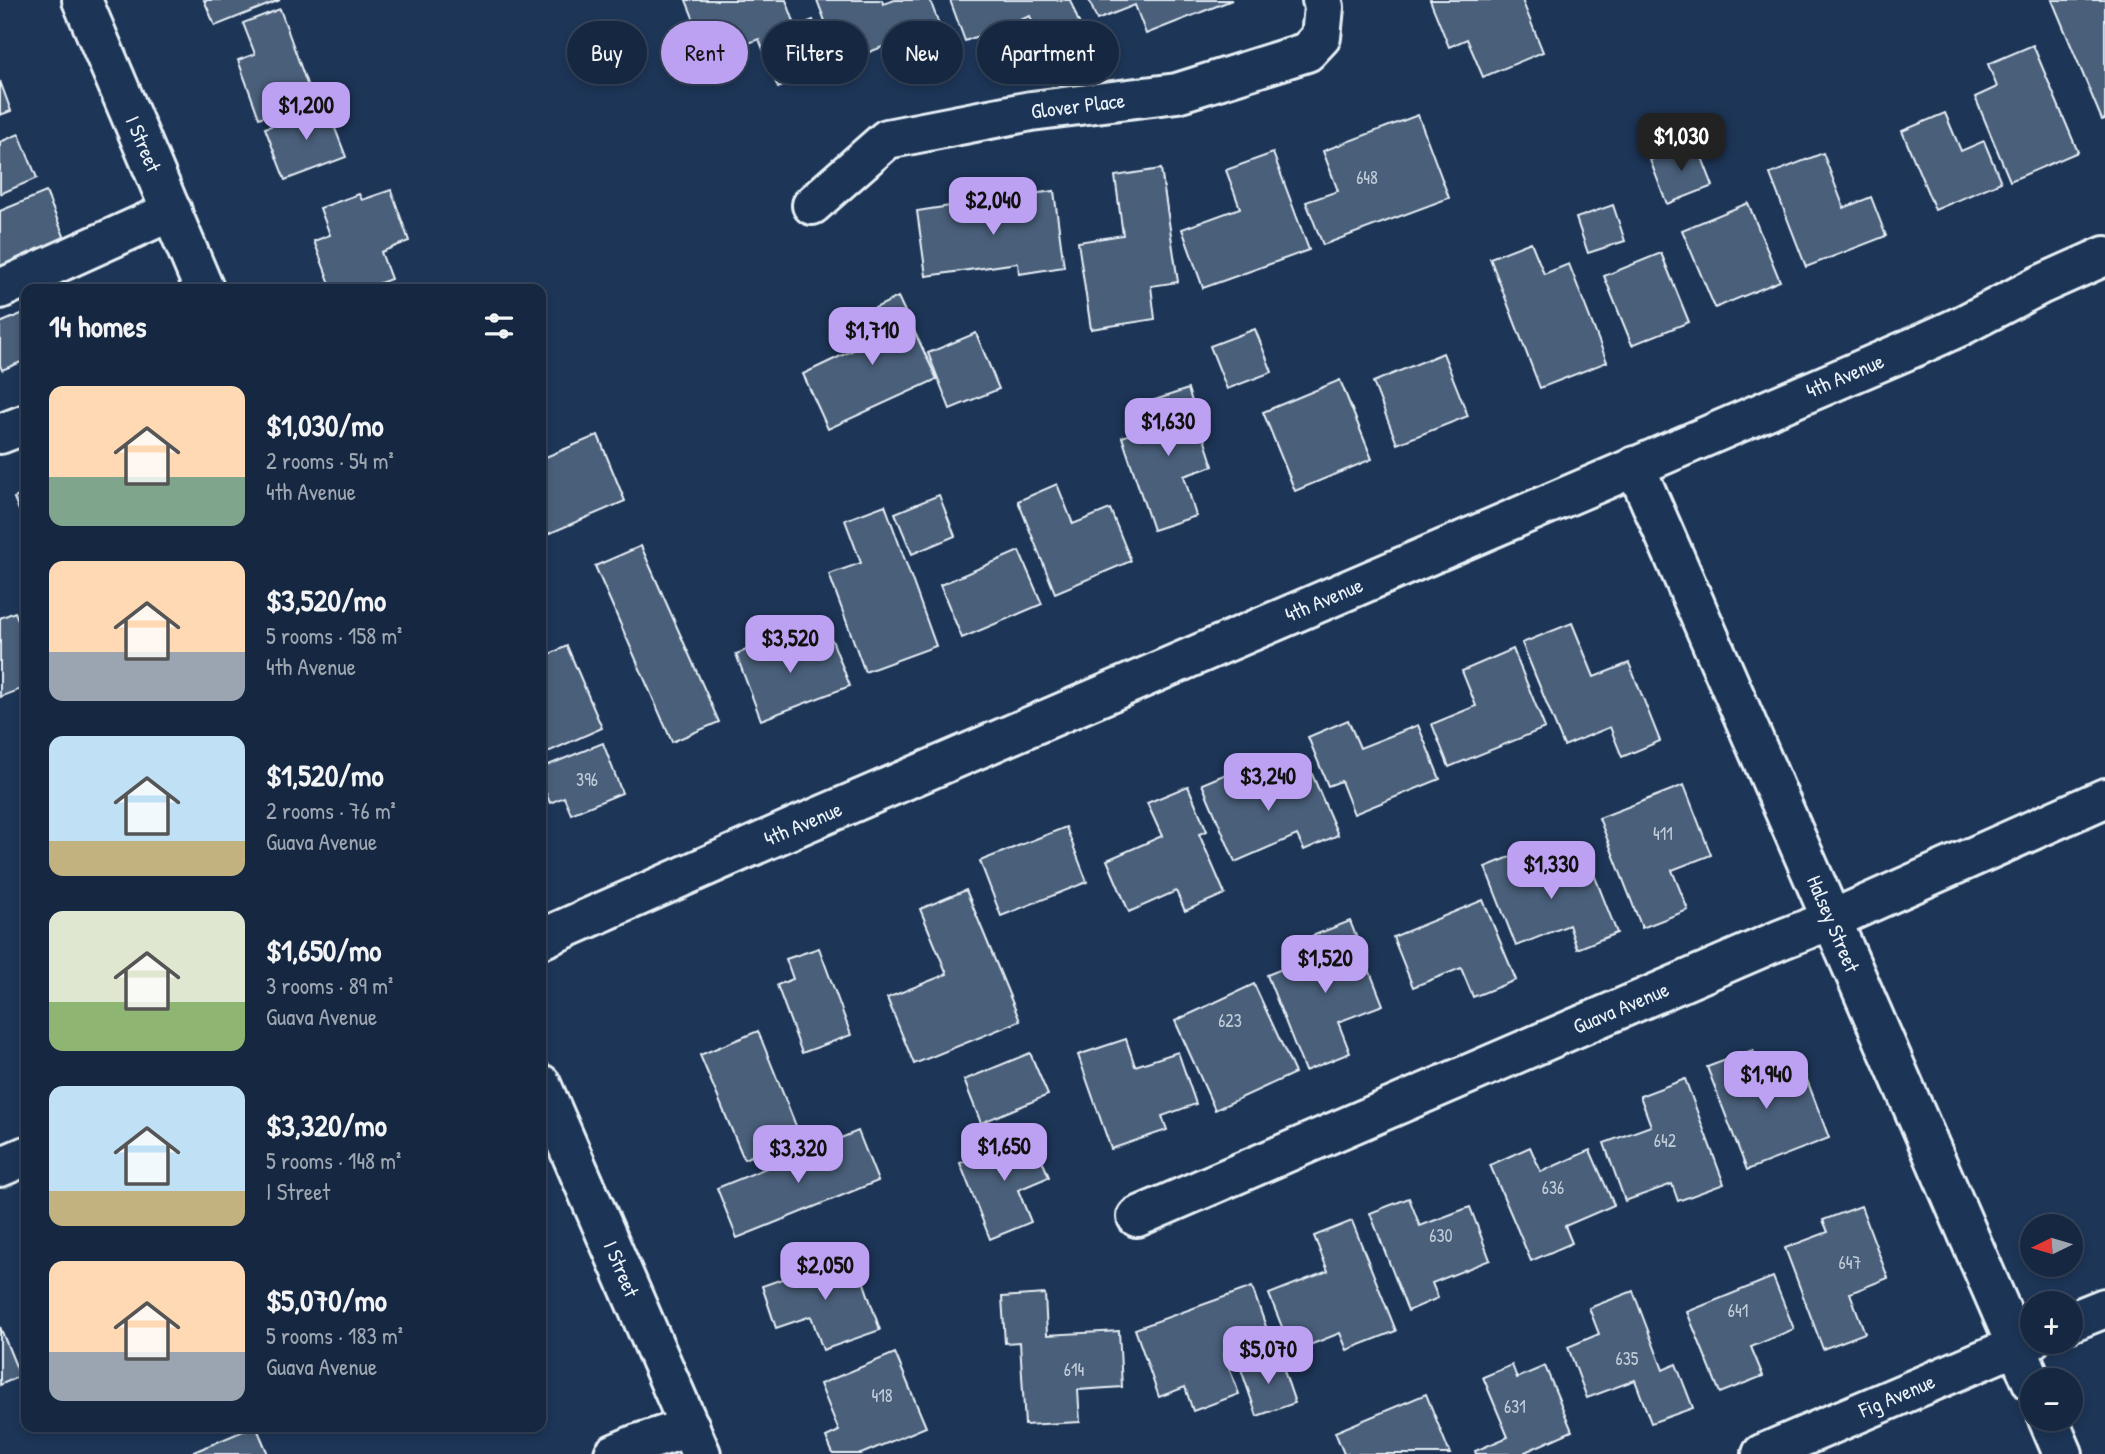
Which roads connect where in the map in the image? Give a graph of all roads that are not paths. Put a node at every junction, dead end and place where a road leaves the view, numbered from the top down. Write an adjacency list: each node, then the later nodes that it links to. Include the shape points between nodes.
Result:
1 (82, 0): 4 (street, I Street)
2 (1322, 0): 3 (street, Glover Place, via 1321,37 1307,52 1177,93 1031,111 887,139)
3 (812, 205)
4 (172, 211): 6 (street, I Street); 7 (street)
5 (2105, 256): 10 (street, 4th Avenue, via 1954,329)
6 (202, 284)
7 (0, 289)
8 (21, 426): 9 (street)
9 (0, 434)
10 (1635, 466): 12 (street, Halsey Street); 13 (street, 4th Avenue)
11 (2105, 797): 12 (street, Guava Avenue)
12 (1831, 920): 17 (street, Guava Avenue); 20 (street, Halsey Street)
13 (546, 937)
14 (546, 1096): 23 (street, I Street)
15 (21, 1158): 16 (street)
16 (0, 1167)
17 (1137, 1217)
18 (2105, 1308): 19 (street)
19 (2083, 1317)
20 (2020, 1333)
21 (2020, 1344): 25 (street, Fig Avenue)
22 (2053, 1431): 26 (street)
23 (695, 1440): 24 (street, via 636,1444)
24 (614, 1454)
25 (1762, 1454)
26 (2063, 1454)

